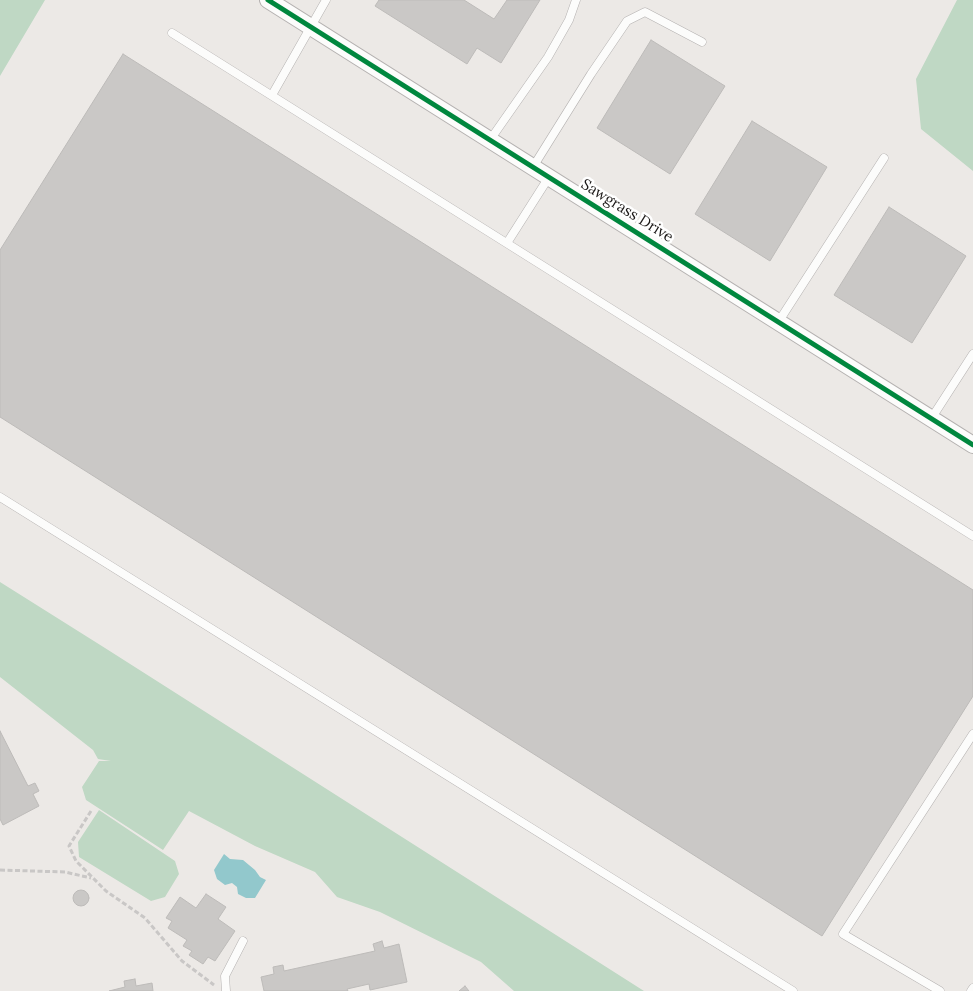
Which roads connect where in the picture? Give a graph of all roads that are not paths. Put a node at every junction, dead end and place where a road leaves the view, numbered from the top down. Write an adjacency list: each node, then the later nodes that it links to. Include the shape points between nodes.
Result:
1 (268, 0): 4 (street, Sawgrass Drive)
2 (326, 0): 4 (lane)
3 (576, 0): 8 (lane, via 569,20 548,57)
4 (311, 27): 7 (lane); 8 (street, Sawgrass Drive)
5 (172, 33): 7 (lane)
6 (702, 42): 10 (lane, via 645,12 627,21)
7 (272, 95): 12 (lane)
8 (490, 140): 10 (street, Sawgrass Drive)
9 (884, 158): 13 (lane)
10 (533, 167): 11 (street, Sawgrass Drive)
11 (549, 177): 12 (lane); 13 (street, Sawgrass Drive)
12 (507, 243): 18 (lane)
13 (779, 322): 15 (street, Sawgrass Drive)
14 (973, 354): 15 (lane)
15 (931, 418): 16 (street, Sawgrass Drive)
16 (973, 444)
17 (0, 497): 23 (lane)
18 (973, 536)
19 (973, 734): 24 (lane, via 843,934)
20 (243, 941): 22 (lane, via 225,976)
21 (973, 988): 25 (lane)
22 (226, 991)
23 (793, 991)
24 (940, 991)
25 (971, 991)

